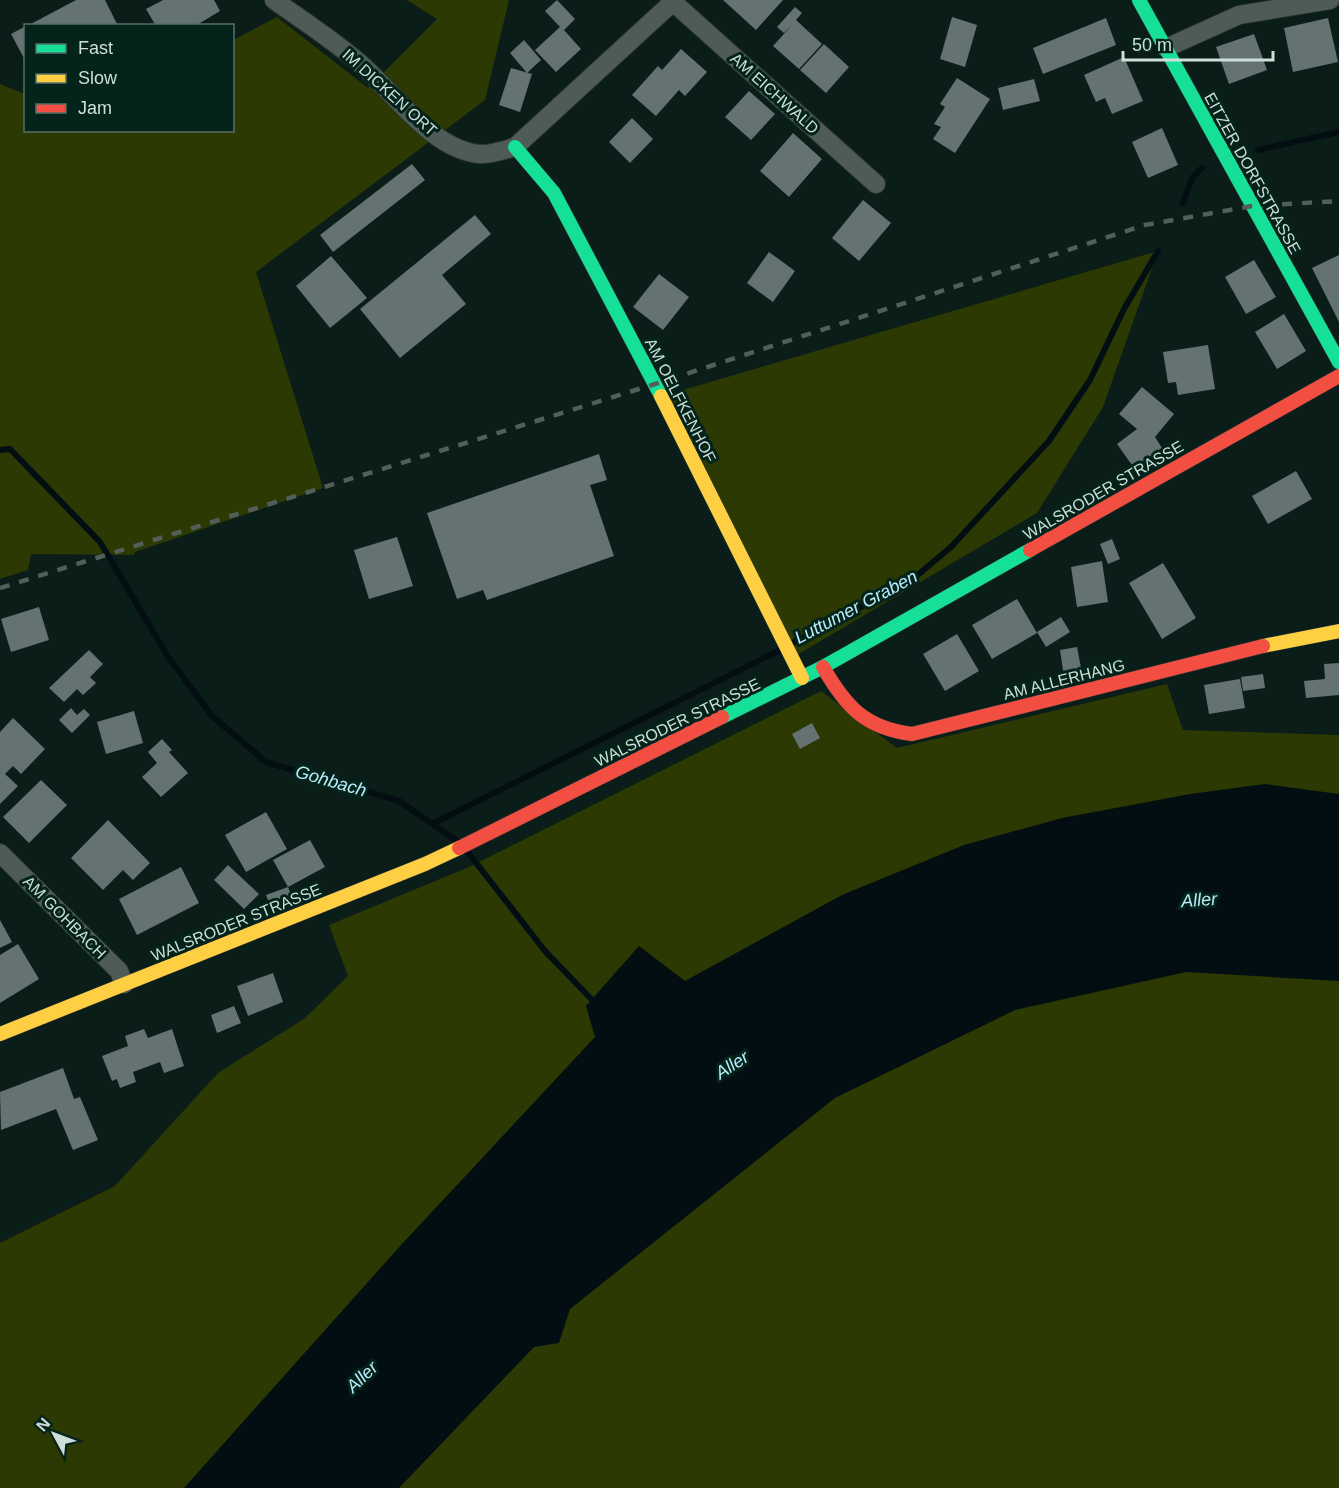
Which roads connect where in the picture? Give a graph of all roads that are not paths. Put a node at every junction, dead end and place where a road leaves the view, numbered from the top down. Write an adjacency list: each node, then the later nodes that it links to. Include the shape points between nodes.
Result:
1 (274, 0): 6 (street, IM DICKEN ORT, via 357,60 429,130 449,143 480,154)
2 (1139, 0): 5 (street, EITZER DORFSTRASSE)
3 (1329, 0): 5 (street, via 1239,15)
4 (674, 1): 6 (street, IM DICKEN ORT); 7 (street, AM EICHWALD)
5 (1166, 48): 8 (street, EITZER DORFSTRASSE)
6 (514, 147): 12 (street, AM OELFKENHOF, via 554,193)
7 (876, 184)
8 (1339, 362)
9 (1339, 376): 11 (street, WALSRODER STRASSE)
10 (1339, 631): 11 (street, AM ALLERHANG, via 1250,649 912,734 884,729 861,716 836,691)
11 (823, 668): 12 (street, WALSRODER STRASSE)
12 (802, 678): 14 (street, WALSRODER STRASSE, via 425,864)
13 (0, 853): 14 (street, AM GOHBACH, via 119,971)
14 (124, 984): 15 (street, WALSRODER STRASSE)
15 (0, 1034)

